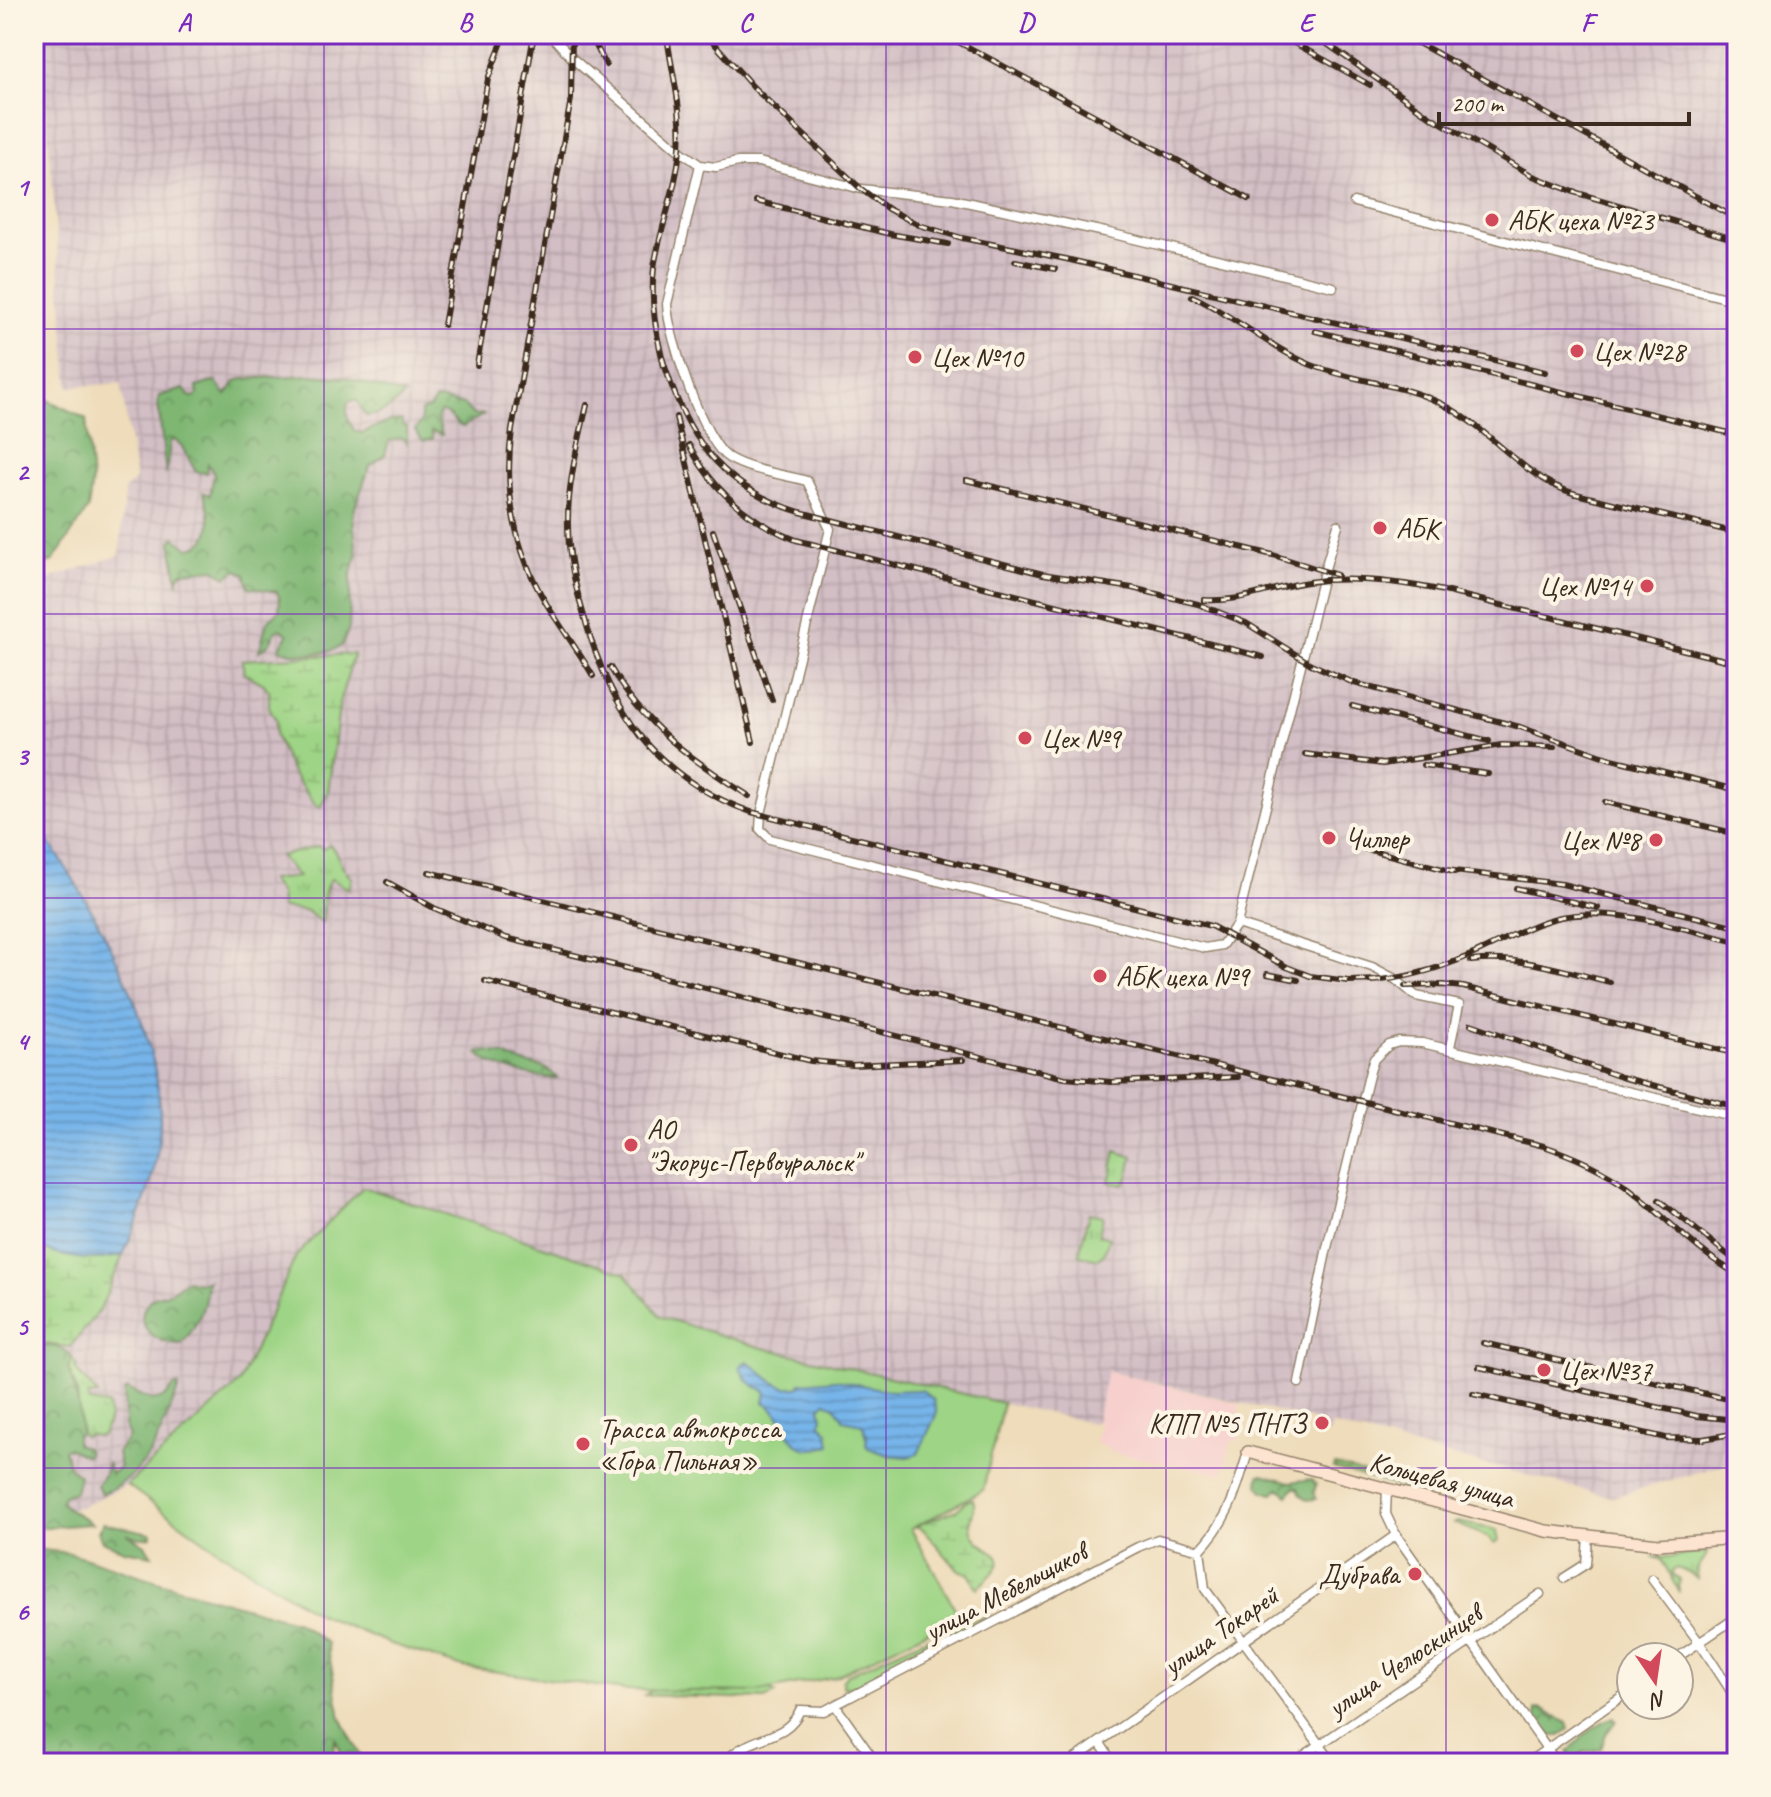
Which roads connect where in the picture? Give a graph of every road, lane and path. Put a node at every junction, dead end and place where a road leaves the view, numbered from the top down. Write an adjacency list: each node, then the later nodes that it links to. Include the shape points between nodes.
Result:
1 (550, 34): 2 (street)
2 (700, 165): 4 (street, via 759,162 861,189 952,199); 7 (street, via 667,304 688,382 720,451 734,461 807,481 830,529 761,814 762,833 1205,948 1222,945)
3 (1354, 202): 5 (street)
4 (1333, 287)
5 (1737, 301)
6 (1338, 525): 7 (street)
7 (1237, 924): 8 (street, via 1372,967 1416,996 1459,1005)
8 (1450, 1047): 9 (street); 10 (street, via 1399,1042 1374,1059)
9 (1737, 1117)
10 (1299, 1383)
11 (1248, 1452): 12 (street, Кольцевая улица); 16 (street, Кольцевая улица, via 1229,1511)
12 (1387, 1489): 13 (street, via 1386,1514); 14 (street, Кольцевая улица, via 1520,1525)
13 (1396, 1535): 21 (street, улица Токарей); 22 (street)
14 (1588, 1537): 15 (street, Кольцевая улица, via 1658,1544); 17 (street, via 1586,1564)
15 (1737, 1538)
16 (1200, 1550): 21 (street, via 1205,1589); 27 (street, улица Мебельщиков, via 1158,1539)
17 (1564, 1578)
18 (1652, 1579): 23 (street)
19 (1540, 1594): 22 (street, улица Челюскинцев)
20 (1737, 1617): 23 (street)
21 (1243, 1640): 28 (street, улица Токарей); 29 (street)
22 (1470, 1642): 29 (street, улица Челюскинцев); 30 (street)
23 (1699, 1642): 24 (street); 25 (street)
24 (1695, 1645)
25 (1737, 1700)
26 (1615, 1701): 30 (street)
27 (835, 1705): 31 (street, улица Мебельщиков, via 824,1711 800,1710 784,1730); 32 (street)
28 (1100, 1743): 33 (street, улица Токарей); 34 (street)
29 (1319, 1745): 35 (street, улица Челюскинцев); 36 (street)
30 (1547, 1749): 37 (street); 38 (street)
31 (721, 1763)
32 (876, 1763)
33 (1069, 1763)
34 (1113, 1763)
35 (1293, 1763)
36 (1333, 1763)
37 (1527, 1763)
38 (1557, 1763)

